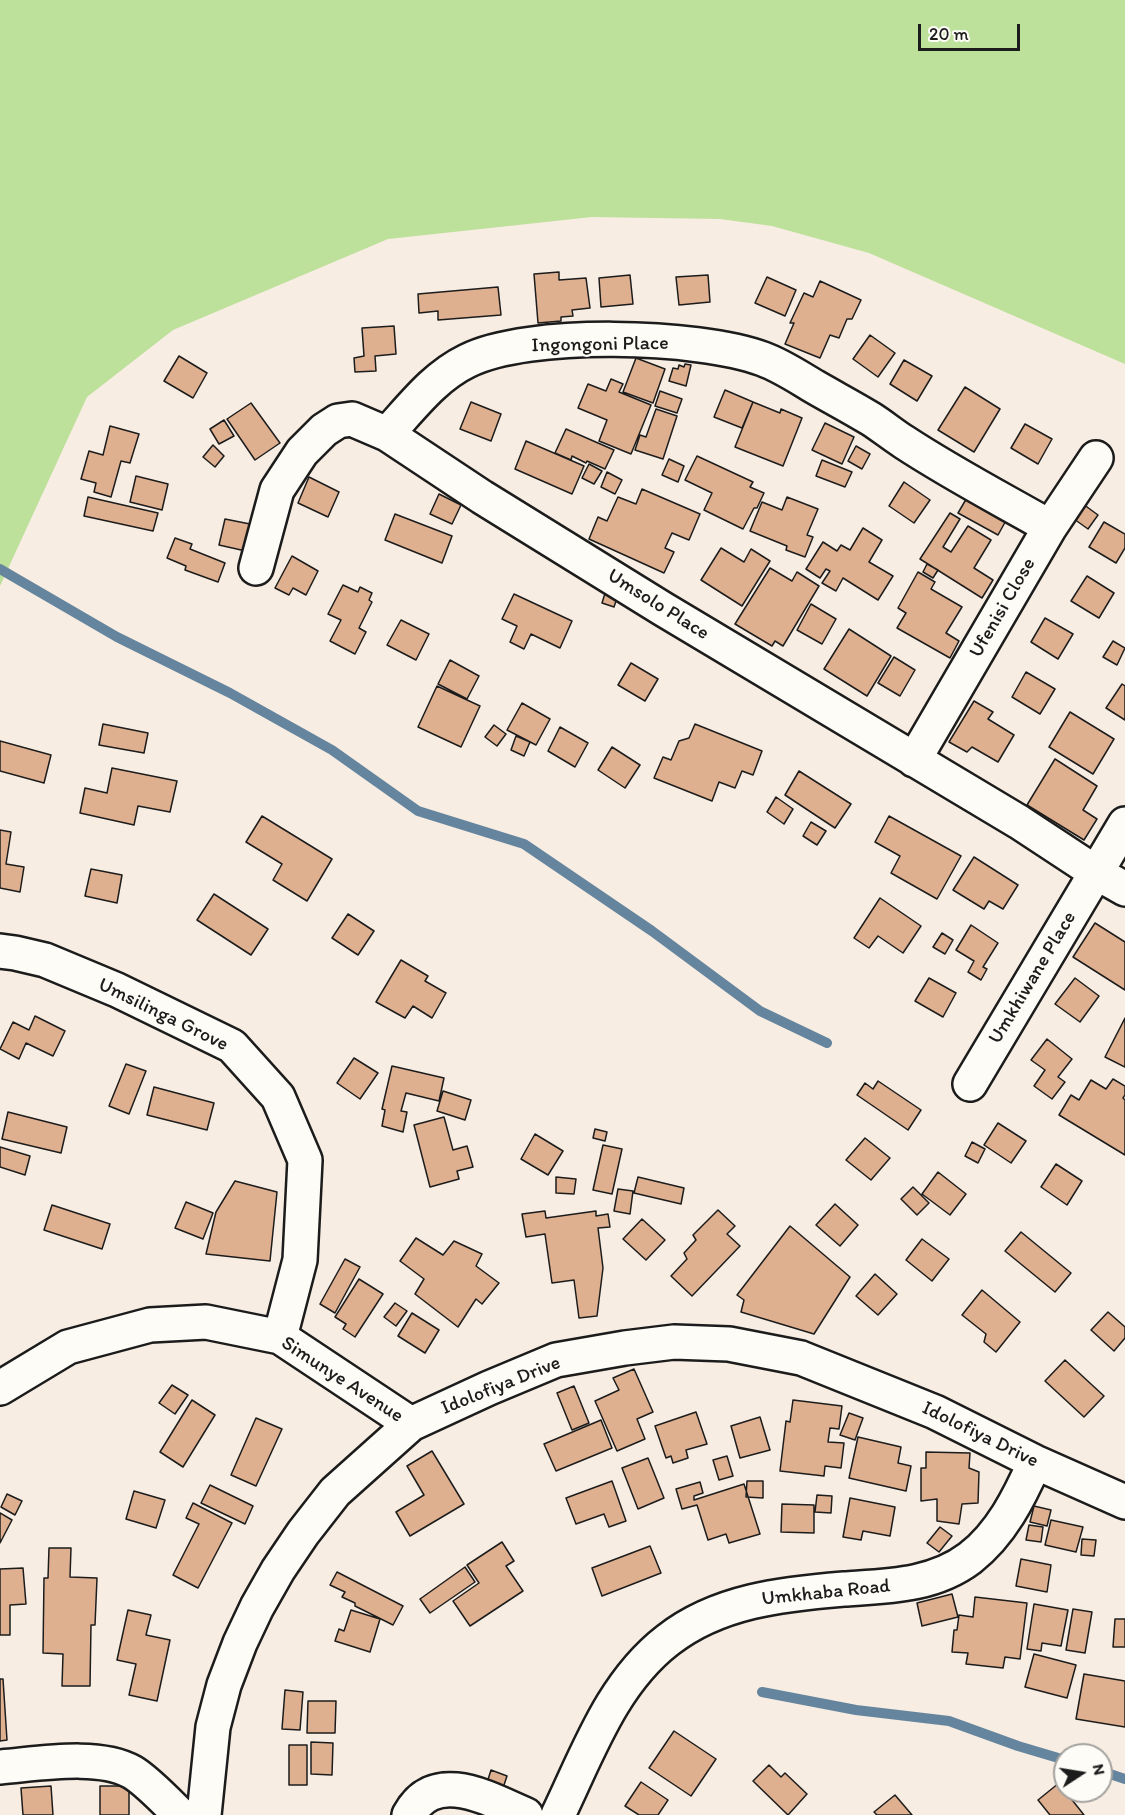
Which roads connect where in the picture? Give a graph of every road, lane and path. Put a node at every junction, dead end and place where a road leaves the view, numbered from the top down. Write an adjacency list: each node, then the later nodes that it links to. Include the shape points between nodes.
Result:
1 (387, 434): 3 (street, Ingongoni Place, via 438,379 467,361 498,349 542,343 634,340 731,350 791,372); 4 (street, Umsolo Place, via 352,419 338,421 302,452 277,490); 5 (street, Umsolo Place, via 482,497)
2 (1096, 458): 3 (street, Ufenisi Close)
3 (1050, 527): 5 (street, Ufenisi Close)
4 (256, 568)
5 (915, 760): 7 (street, Umsolo Place)
6 (1125, 824): 7 (street, Umkhiwane Place)
7 (1095, 872): 8 (street, Umsolo Place); 10 (street, Umkhiwane Place)
8 (1125, 889)
9 (0, 951): 11 (street, Umsilinga Grove, via 45,960 232,1046 278,1097 304,1160 300,1260)
10 (970, 1084)
11 (280, 1337): 12 (street, Simunye Avenue, via 206,1322 150,1325 69,1347); 13 (street, Simunye Avenue)
12 (0, 1388)
13 (411, 1424): 14 (street, Idolofiya Drive, via 556,1360 674,1342 729,1344 812,1362 935,1412); 18 (street, Idolofiya Drive, via 334,1492 284,1561 257,1607 224,1685 213,1727)
14 (1035, 1462): 15 (street, Idolofiya Drive); 21 (street, Umkhaba Road, via 1020,1497 996,1533 970,1558 948,1572 909,1584 804,1592 743,1603 705,1616 668,1640 634,1673 616,1698)
15 (1125, 1502)
16 (0, 1767): 17 (street, via 84,1761 120,1766 135,1773)
17 (180, 1815)
18 (204, 1815)
19 (409, 1815): 20 (street, via 428,1793 445,1789 487,1798)
20 (526, 1815)
21 (558, 1815)

